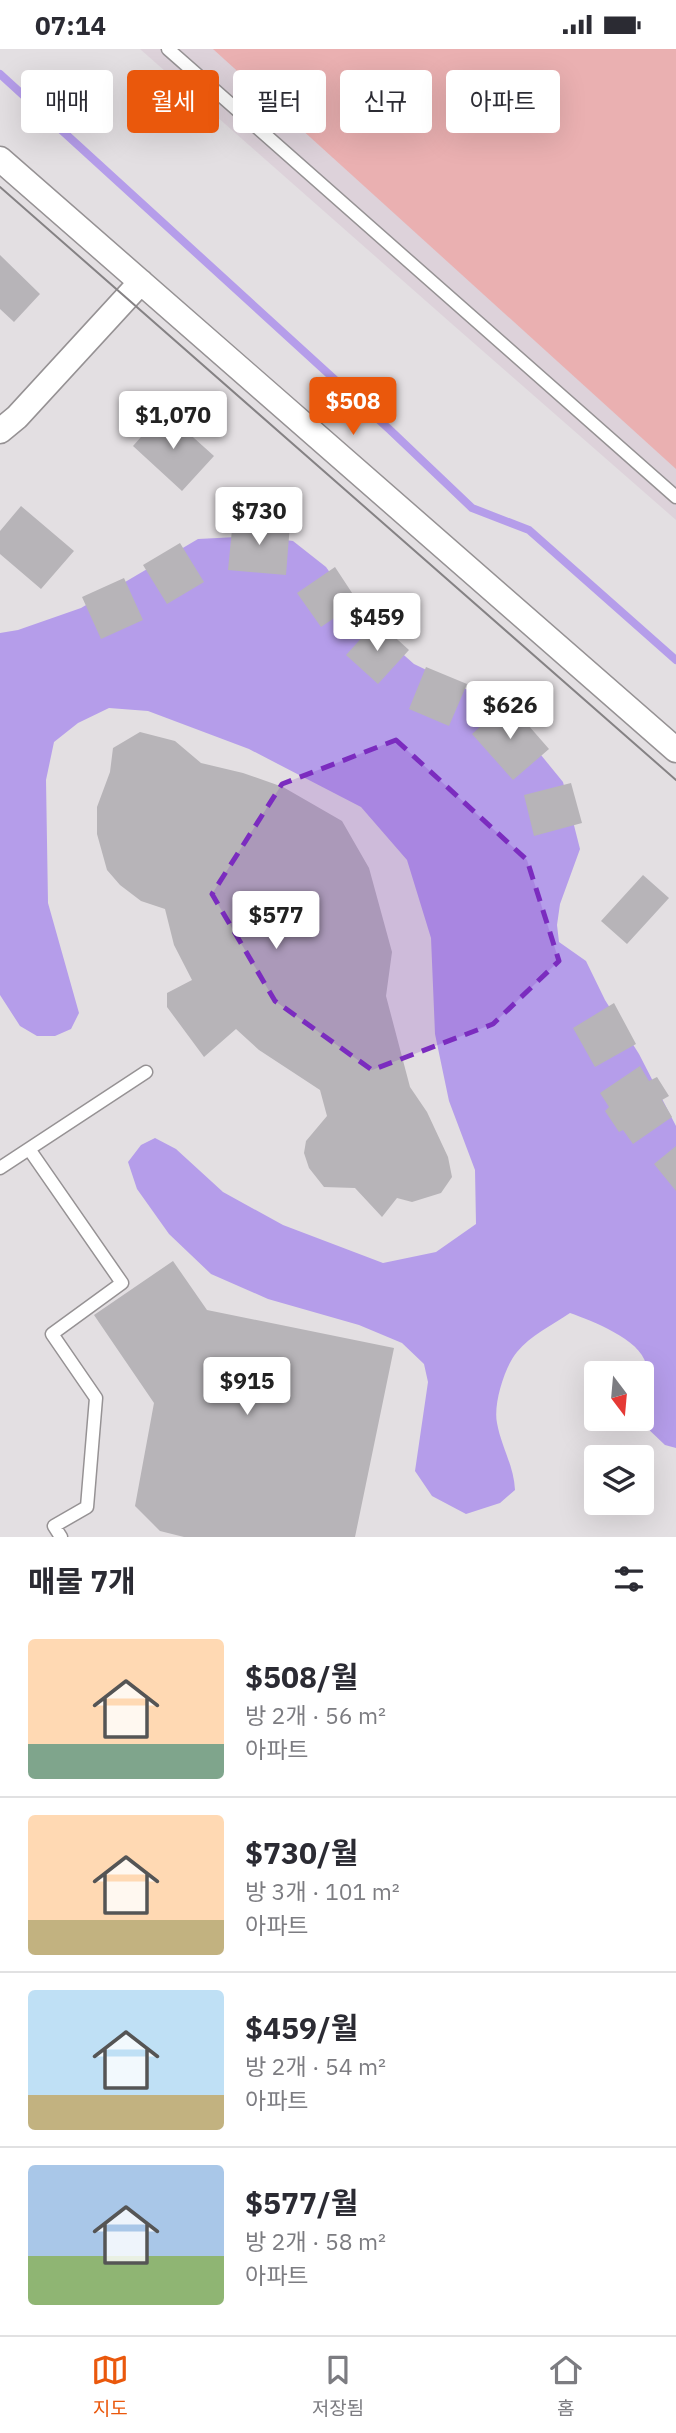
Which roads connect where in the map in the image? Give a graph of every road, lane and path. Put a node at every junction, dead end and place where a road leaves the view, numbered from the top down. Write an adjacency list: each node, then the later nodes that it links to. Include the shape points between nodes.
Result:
1 (168, 49): 5 (lane)
2 (0, 159): 3 (street)
3 (141, 282): 4 (street); 6 (street)
4 (0, 432)
5 (676, 497)
6 (676, 750)
7 (146, 1072): 8 (lane)
8 (29, 1149): 9 (lane); 10 (lane, via 122,1283 52,1334 96,1398 87,1507 54,1526)
9 (0, 1168)
10 (61, 1537)

